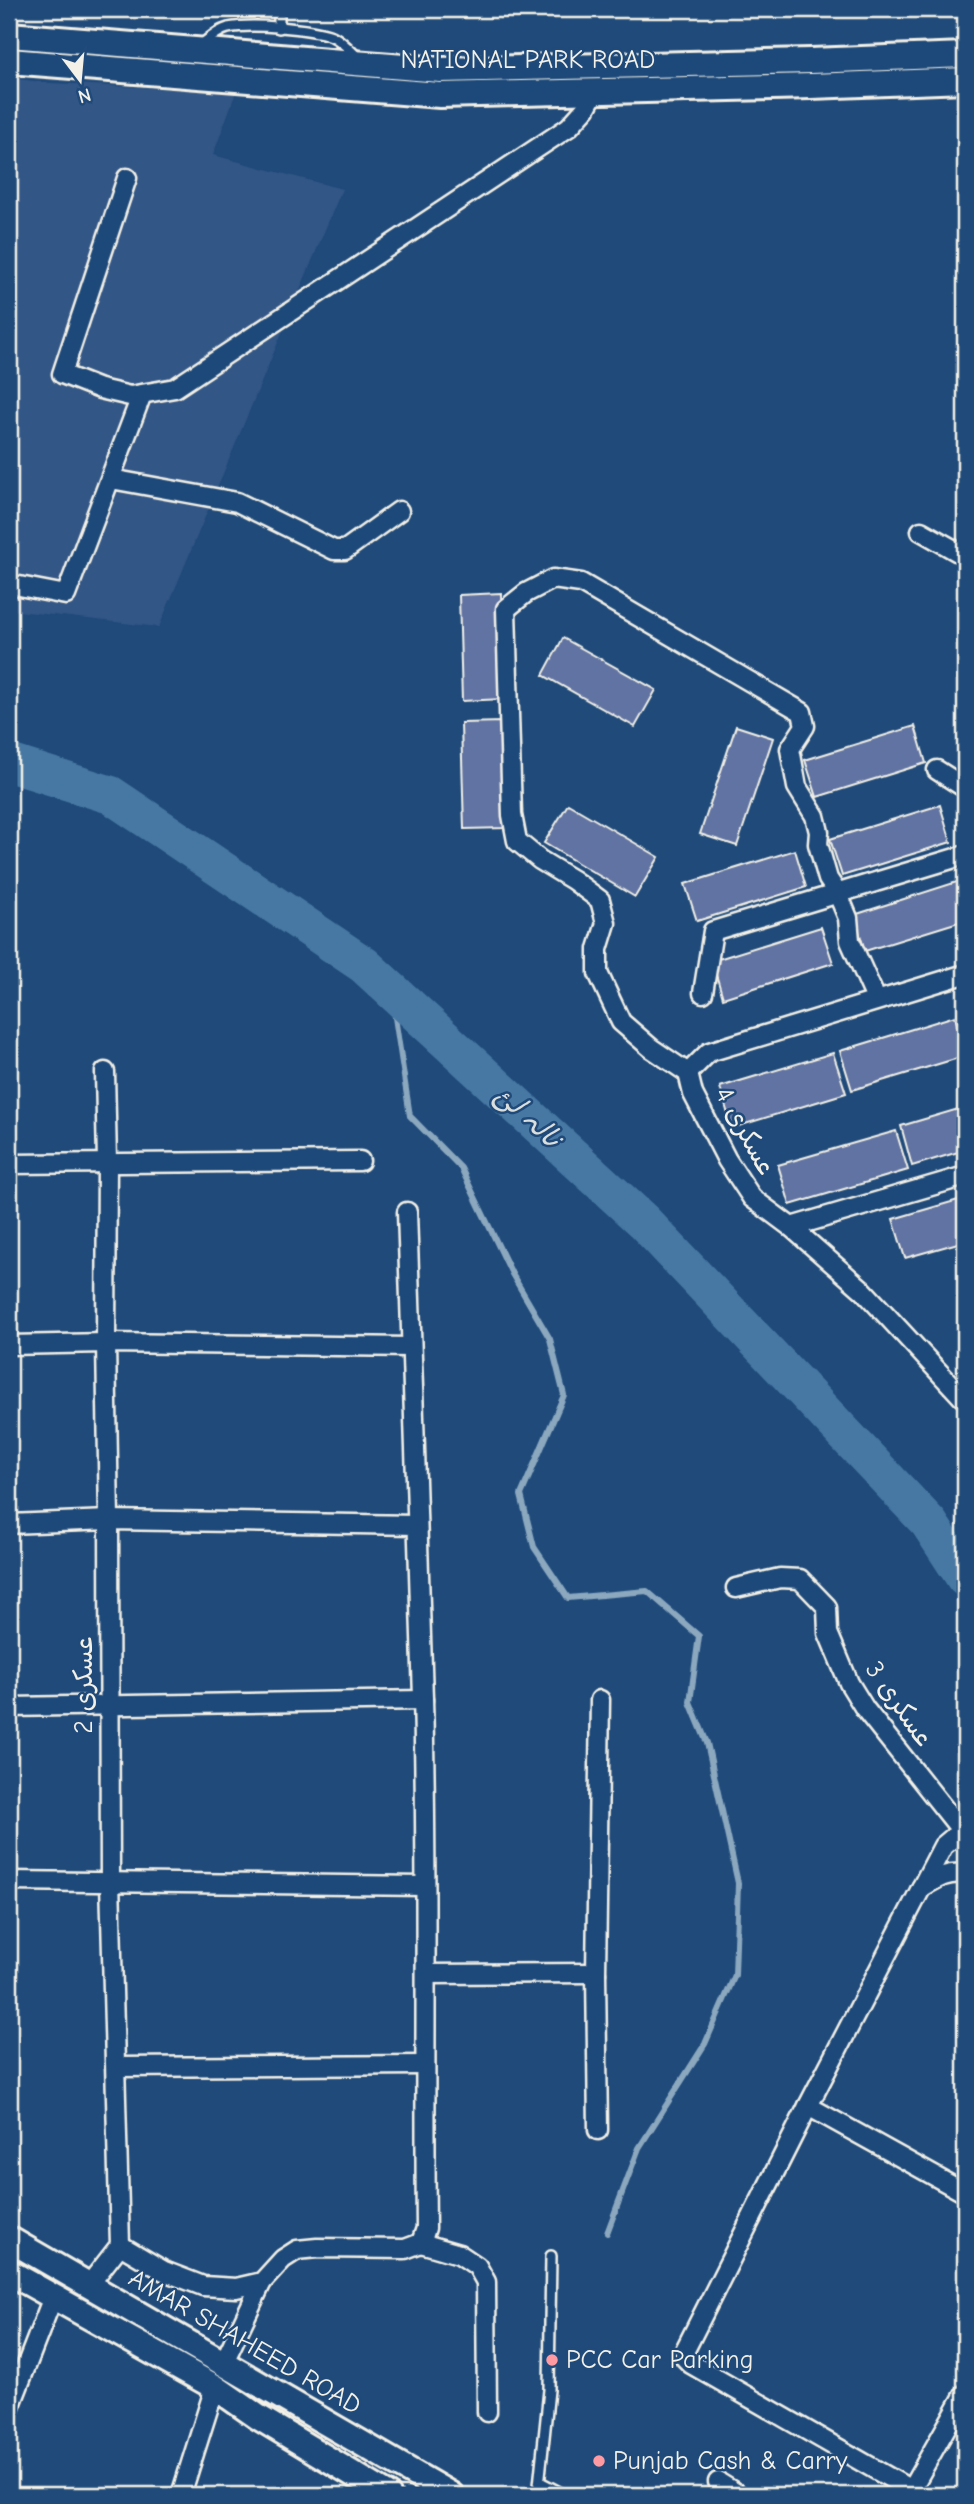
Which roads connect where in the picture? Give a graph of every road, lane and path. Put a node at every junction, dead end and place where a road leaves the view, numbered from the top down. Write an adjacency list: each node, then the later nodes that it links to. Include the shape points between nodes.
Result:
1 (279, 9): 2 (lane)
2 (279, 28): 4 (lane, via 226,29); 7 (lane, via 334,37)
3 (9, 36): 4 (street, NATIONAL PARK ROAD)
4 (196, 50): 7 (street, NATIONAL PARK ROAD)
5 (965, 55): 7 (street, NATIONAL PARK ROAD, via 454,69)
6 (9, 61): 9 (street, NATIONAL PARK ROAD, via 440,95)
7 (364, 63)
8 (965, 80): 9 (street, NATIONAL PARK ROAD)
9 (595, 91): 11 (street, via 569,127 174,388)
10 (127, 178): 11 (street, via 62,373 100,389)
11 (142, 394): 12 (street)
12 (111, 479): 13 (street, via 237,502 334,550 345,550); 16 (street, via 66,596)
13 (399, 511)
14 (921, 531): 15 (street)
15 (965, 556)
16 (9, 584)
17 (937, 770): 18 (street)
18 (964, 790)
19 (965, 855): 20 (street)
20 (838, 894): 22 (street, via 713,931); 23 (street, via 848,918 850,941); 25 (street, via 828,879 815,816 794,778 790,749 805,726 802,712 581,583 553,579 506,609 512,814 517,841 600,900 606,923 598,949 598,973 621,1022)
21 (965, 974): 23 (street, عسکری 4)
22 (703, 993)
23 (876, 999): 25 (street, عسکری 4, via 709,1052)
24 (105, 1072): 27 (street, عسکری 2)
25 (688, 1073): 31 (street, عسکری 4, via 693,1094 752,1198)
26 (360, 1161): 27 (street)
27 (107, 1162): 28 (street); 32 (street, عسکری 2)
28 (9, 1164)
29 (965, 1176): 31 (street)
30 (407, 1212): 34 (street)
31 (792, 1227): 35 (street, عسکری 4, via 863,1290)
32 (106, 1343): 33 (street); 34 (street); 36 (street, عسکری 2)
33 (9, 1345)
34 (411, 1347): 38 (street)
35 (964, 1396)
36 (109, 1520): 37 (street); 38 (street); 42 (street, عسکری 2)
37 (9, 1524)
38 (417, 1525): 40 (street)
39 (736, 1588): 44 (street, عسکری 3, via 780,1578 800,1579 818,1597 827,1607 828,1633 865,1709)
40 (423, 1700): 42 (street); 48 (street)
41 (600, 1700): 50 (street)
42 (110, 1705): 43 (street); 47 (street, عسکری 2)
43 (9, 1707)
44 (963, 1832): 49 (street, via 943,1846)
45 (965, 1874): 49 (street, via 941,1876)
46 (9, 1881): 47 (street)
47 (110, 1881): 48 (street); 53 (street, عسکری 2)
48 (424, 1886): 51 (street)
49 (921, 1888): 54 (street)
50 (596, 1973): 51 (street); 55 (street)
51 (427, 1974): 52 (street)
52 (424, 2065): 53 (street); 58 (street, via 426,2228)
53 (116, 2067): 59 (street, عسکری 2)
54 (808, 2106): 56 (street); 71 (street, via 685,2350 685,2358)
55 (597, 2130)
56 (965, 2193)
57 (9, 2239): 63 (street, AMAR SHAHEED ROAD)
58 (421, 2243): 62 (street, via 405,2249 297,2250); 68 (street, via 459,2254 477,2266 486,2282)
59 (120, 2245): 62 (street, via 164,2271 203,2286 236,2288); 63 (street)
60 (551, 2256): 69 (lane, via 549,2390)
61 (9, 2272): 64 (street, AMAR SHAHEED ROAD)
62 (262, 2282): 65 (street)
63 (88, 2286): 65 (street, AMAR SHAHEED ROAD)
64 (53, 2297): 65 (street, AMAR SHAHEED ROAD); 67 (street)
65 (219, 2375): 72 (street); 73 (street, AMAR SHAHEED ROAD, via 258,2417); 74 (street, AMAR SHAHEED ROAD)
66 (965, 2394): 71 (street)
67 (9, 2410)
68 (487, 2412)
69 (540, 2482): 75 (lane); 76 (lane)
70 (718, 2482): 77 (street)
71 (909, 2493)
72 (181, 2495)
73 (388, 2495)
74 (452, 2495)
75 (538, 2495)
76 (565, 2495)
77 (739, 2495)

